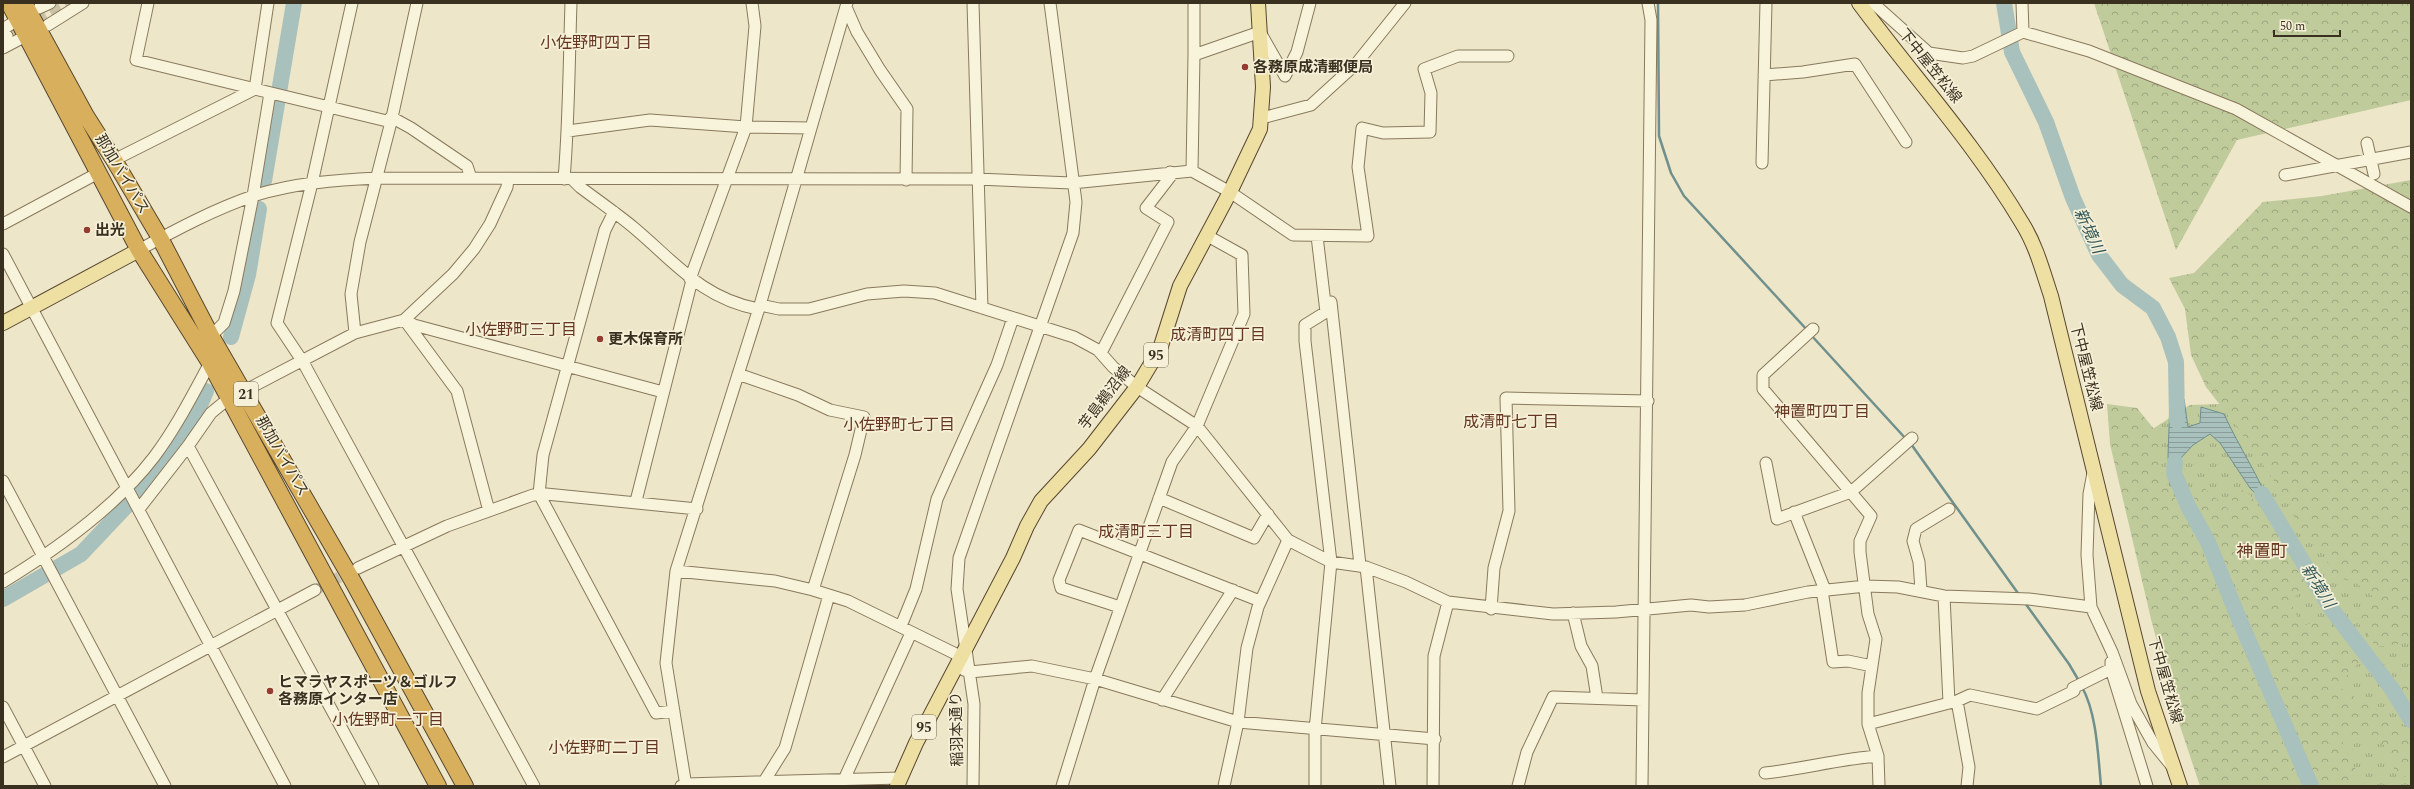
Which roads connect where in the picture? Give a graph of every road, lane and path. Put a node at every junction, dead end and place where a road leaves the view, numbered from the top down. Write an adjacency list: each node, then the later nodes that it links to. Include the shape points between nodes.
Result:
1 (9, 3): 44 (highway, 那加バイパス / 21)
2 (24, 3): 35 (highway, 那加バイパス / 21)
3 (83, 3): 24 (street)
4 (148, 3): 32 (street, via 136,60)
5 (268, 3): 32 (street)
6 (352, 3): 34 (street)
7 (417, 3): 37 (street)
8 (571, 3): 40 (street)
9 (752, 3): 38 (street, via 755,26)
10 (972, 3): 59 (street)
11 (1050, 3): 63 (street, 稲羽本通り)
12 (1194, 3): 29 (street)
13 (1258, 3): 25 (main road, 芋島鵜沼線 / 95)
14 (1405, 3): 36 (street, via 1356,64 1311,105)
15 (1648, 3): 95 (street, via 1652,20)
16 (1766, 3): 31 (street)
17 (1859, 3): 100 (main road, 下中屋笠松線, via 1952,121 2022,224 2051,296)
18 (1874, 3): 26 (street, via 1929,53 1963,58 1973,56)
19 (2022, 3): 26 (street)
20 (1308, 4): 25 (street, via 1296,52 1285,76)
21 (42, 5): 24 (highway)
22 (846, 5): 39 (street); 61 (street, via 857,32 907,109)
23 (3, 9): 27 (highway)
24 (48, 25): 35 (highway, via 88,98)
25 (1260, 32): 29 (street); 36 (main road, 芋島鵜沼線 / 95)
26 (2023, 32): 48 (street, via 2088,51 2236,109)
27 (9, 33): 28 (street); 44 (highway, via 71,138)
28 (3, 48)
29 (1194, 55): 49 (street)
30 (1508, 56): 70 (street, via 1458,56 1424,69 1431,93 1430,132 1383,133 1362,128 1358,167 1368,236)
31 (1764, 75): 41 (street, via 1855,64); 47 (street)
32 (255, 89): 33 (street); 45 (street)
33 (276, 94): 34 (street); 65 (street)
34 (328, 106): 37 (street); 62 (street)
35 (86, 116): 45 (highway, 那加バイパス / 21)
36 (1262, 118): 64 (main road, 芋島鵜沼線 / 95, via 1260,129)
37 (391, 120): 54 (street); 55 (street, via 411,128 467,166)
38 (746, 127): 39 (street); 40 (street, via 650,120); 58 (street)
39 (811, 128): 60 (street)
40 (568, 131): 57 (street)
41 (1906, 142)
42 (2367, 143): 46 (street)
43 (2411, 152): 46 (street)
44 (92, 158): 50 (highway, 那加バイパス / 21)
45 (114, 160): 71 (highway, 那加バイパス / 21)
46 (2371, 160): 48 (street); 52 (street)
47 (1762, 163)
48 (2337, 166): 53 (street); 66 (street)
49 (1192, 171): 51 (street); 64 (street)
50 (100, 172): 68 (street); 72 (highway, 那加バイパス / 21)
51 (1170, 172): 63 (street); 86 (street, via 1170,177 1146,208 1168,222)
52 (2374, 174)
53 (2285, 175)
54 (377, 178): 55 (street); 62 (street); 84 (street, via 360,242 351,294)
55 (471, 178): 56 (street)
56 (508, 179): 57 (street); 80 (street, via 507,187 474,250 453,274)
57 (568, 179): 58 (street); 67 (street)
58 (726, 179): 60 (street); 74 (street)
59 (978, 179): 61 (street); 63 (street); 78 (street)
60 (796, 180): 61 (street); 76 (street)
61 (906, 180)
62 (312, 183): 65 (street); 87 (street, via 277,323)
63 (1072, 183): 82 (street, 稲羽本通り, via 1076,202 1073,233)
64 (1230, 192): 69 (main road, 芋島鵜沼線 / 95); 70 (street, via 1293,235)
65 (253, 196): 71 (street, via 220,208); 85 (street, via 234,291 224,323)
66 (2411, 207)
67 (614, 212): 74 (street); 89 (street, via 605,230)
68 (3, 224)
69 (1206, 235): 91 (main road, 芋島鵜沼線 / 95, via 1180,286 1161,346); 96 (street, via 1242,255 1244,314)
70 (1317, 236): 75 (street)
71 (160, 238): 72 (street); 85 (highway, 那加バイパス / 21)
72 (140, 250): 77 (main road); 88 (highway, 那加バイパス / 21)
73 (3, 254): 77 (street)
74 (691, 279): 76 (street, via 717,296 736,304); 93 (street)
75 (1322, 283): 116 (street, via 1326,312 1305,325 1305,340); 118 (street, via 1328,282)
76 (759, 307): 78 (street, via 809,308 867,294 904,291 935,293); 90 (street)
77 (32, 308): 81 (main road); 102 (street)
78 (982, 308): 79 (street)
79 (1013, 318): 82 (street); 138 (street, via 997,365 937,499 916,589)
80 (404, 320): 84 (street); 89 (street, via 414,325); 110 (street, via 457,391)
81 (3, 323)
82 (1041, 328): 86 (street, via 1074,337); 142 (street, 稲羽本通り, via 959,558 957,589)
83 (1810, 331): 103 (street, via 1763,375 1763,389)
84 (355, 333): 87 (street)
85 (211, 336): 92 (highway, 那加バイパス / 21)
86 (1101, 353): 91 (street)
87 (303, 362): 92 (street); 114 (street)
88 (210, 363): 94 (highway, 那加バイパス / 21); 102 (street, via 154,457)
89 (569, 367): 93 (street); 104 (street, via 543,455)
90 (738, 374): 109 (street); 124 (street, via 798,395 830,410 864,417 855,455)
91 (1137, 387): 96 (street); 142 (main road, 芋島鵜沼線 / 95, via 1089,449 1041,500)
92 (244, 392): 174 (highway, 那加バイパス / 21, via 352,578)
93 (663, 392): 106 (street)
94 (228, 399): 98 (street, via 211,413); 173 (highway, 那加バイパス / 21)
95 (1648, 400): 134 (street); 135 (street, via 1506,398 1509,511 1494,568)
96 (1197, 426): 105 (street, via 1172,462); 112 (street)
97 (1909, 440): 103 (street)
98 (188, 446): 107 (street); 136 (street)
99 (1766, 463): 111 (street, via 1777,519)
100 (2094, 471): 133 (street, via 2089,494 2087,555); 163 (main road, 下中屋笠松線, via 2148,691)
101 (3, 481): 117 (street)
102 (128, 489): 107 (street); 117 (street, via 59,548)
103 (1851, 492): 111 (street); 122 (street, via 1871,516 1860,542 1863,580)
104 (539, 494): 106 (street); 110 (street); 154 (street, via 656,713)
105 (1159, 498): 112 (street, via 1254,538); 115 (street)
106 (636, 501): 109 (street)
107 (137, 506): 140 (street)
108 (1949, 508): 127 (street, via 1916,529 1913,541 1919,562)
109 (697, 509): 120 (street)
110 (489, 511): 114 (street)
111 (1794, 512): 126 (street)
112 (1268, 514): 113 (street)
113 (1288, 540): 116 (street); 130 (street)
114 (404, 544): 119 (street); 175 (street)
115 (1140, 553): 125 (street); 132 (street); 132 (street, via 1079,530 1059,580 1061,588)
116 (1331, 562): 118 (street); 157 (street)
117 (48, 566): 121 (street); 148 (street)
118 (1363, 566): 131 (street, via 1406,582); 158 (street)
119 (358, 568)
120 (676, 572): 124 (street, via 775,581); 154 (street, via 666,663)
121 (3, 582)
122 (1866, 586): 126 (street); 127 (street); 143 (street, via 1868,614 1876,639)
123 (315, 590): 136 (street)
124 (813, 590): 128 (street)
125 (1233, 590): 130 (street); 150 (street)
126 (1824, 590): 134 (street, via 1744,605); 143 (street, via 1833,662 1848,661)
127 (1921, 590): 129 (street)
128 (829, 595): 138 (street, via 848,601); 165 (street, via 785,748)
129 (1944, 596): 133 (street, via 2023,599); 152 (street)
130 (1260, 602): 155 (street, via 1247,648)
131 (1448, 602): 135 (street); 159 (street, via 1434,656)
132 (1120, 607): 147 (street)
133 (2091, 607): 141 (street)
134 (1644, 608): 137 (street, via 1616,612); 151 (street)
135 (1491, 609): 137 (street)
136 (279, 610): 140 (street); 172 (street)
137 (1573, 613): 149 (street, via 1581,646 1592,666)
138 (901, 626): 139 (street)
139 (911, 633): 142 (street); 167 (street)
140 (211, 646): 148 (street); 171 (street)
141 (2112, 652): 144 (street); 163 (street, via 2132,704 2153,743)
142 (964, 653): 145 (main road, 芋島鵜沼線 / 95); 146 (street, 稲羽本通り)
143 (1872, 666): 156 (street, via 1868,693)
144 (2110, 669): 152 (street, via 2037,709 1970,695); 186 (street)
145 (955, 670): 146 (street); 166 (main road, 芋島鵜沼線 / 95)
146 (970, 672): 147 (street, via 1032,666); 176 (street, 稲羽本通り, via 974,704)
147 (1094, 679): 150 (street); 177 (street)
148 (117, 696): 160 (street); 170 (street)
149 (1598, 698): 151 (street); 182 (street, via 1553,697 1528,752)
150 (1162, 700): 155 (street)
151 (1643, 700): 183 (street)
152 (1953, 702): 156 (street); 185 (street, via 1969,767)
153 (3, 707): 160 (street)
154 (674, 711): 168 (street)
155 (1238, 722): 157 (street); 178 (street)
156 (1868, 724): 161 (street)
157 (1315, 730): 158 (street); 179 (street)
158 (1384, 735): 159 (street); 180 (street)
159 (1435, 739): 181 (street)
160 (24, 746): 162 (street); 169 (street)
161 (1878, 756): 164 (street, via 1846,758 1811,768); 184 (street)
162 (3, 757)
163 (2174, 770): 187 (main road, 下中屋笠松線)
164 (1765, 773)
165 (765, 780): 167 (street); 168 (street)
166 (898, 782): 167 (street)
167 (842, 783)
168 (684, 785)
169 (45, 786)
170 (165, 786)
171 (285, 786)
172 (373, 786)
173 (438, 786)
174 (465, 786)
175 (534, 786)
176 (973, 786)
177 (1062, 786)
178 (1224, 786)
179 (1315, 786)
180 (1390, 786)
181 (1433, 786)
182 (1518, 786)
183 (1642, 786)
184 (1879, 786)
185 (1967, 786)
186 (2147, 786)
187 (2180, 786)

